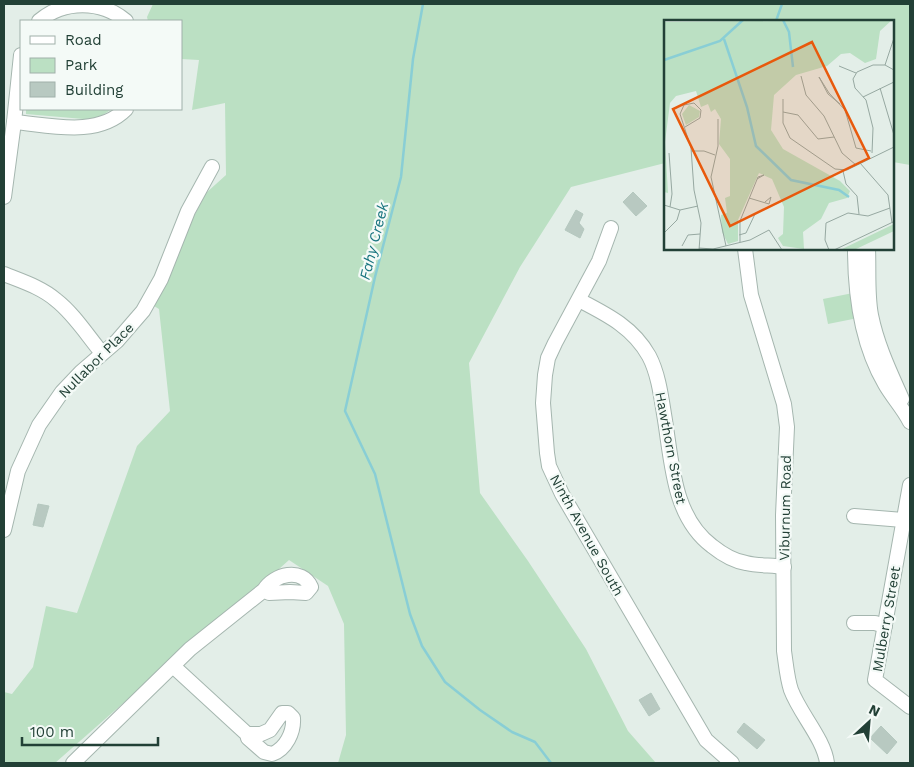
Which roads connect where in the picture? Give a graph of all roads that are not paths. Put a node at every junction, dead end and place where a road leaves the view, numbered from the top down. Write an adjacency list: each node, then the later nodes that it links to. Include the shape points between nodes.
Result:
1 (40, 20): 2 (street, via 55,9 78,4 103,7)
2 (125, 20)
3 (20, 65): 5 (street)
4 (125, 110): 5 (street, via 110,121 89,127)
5 (14, 122): 7 (street)
6 (212, 167): 14 (street, Nullabor Place, via 188,211 154,294 130,327)
7 (4, 197)
8 (611, 228): 13 (street, Ninth Avenue South)
9 (745, 250): 21 (street, Viburnum Road, via 752,294 784,404 787,427)
10 (855, 250): 15 (street, via 861,320 870,354 896,404)
11 (868, 250): 15 (street, via 871,316 903,402)
12 (4, 274): 14 (street, via 56,300)
13 (579, 300): 21 (street, Hawthorn Street, via 625,326 650,357 662,399 677,494 697,532 731,558 746,563); 29 (street, Ninth Avenue South, via 548,358 543,403 549,466 562,494 706,740)
14 (102, 353): 20 (street, Nullabor Place, via 62,392 39,426 18,471)
15 (902, 408): 16 (street)
16 (910, 422)
17 (910, 485): 19 (street, Mulberry Street)
18 (854, 516): 19 (street)
19 (903, 520): 24 (street, Mulberry Street)
20 (4, 530)
21 (784, 566): 30 (street, Viburnum Road, via 787,673 792,690 822,744)
22 (264, 590): 25 (street)
23 (854, 623): 24 (street)
24 (884, 626): 26 (street, Mulberry Street, via 876,680)
25 (173, 666): 27 (street); 28 (street)
26 (910, 707)
27 (247, 734)
28 (73, 763)
29 (732, 763)
30 (827, 763)

